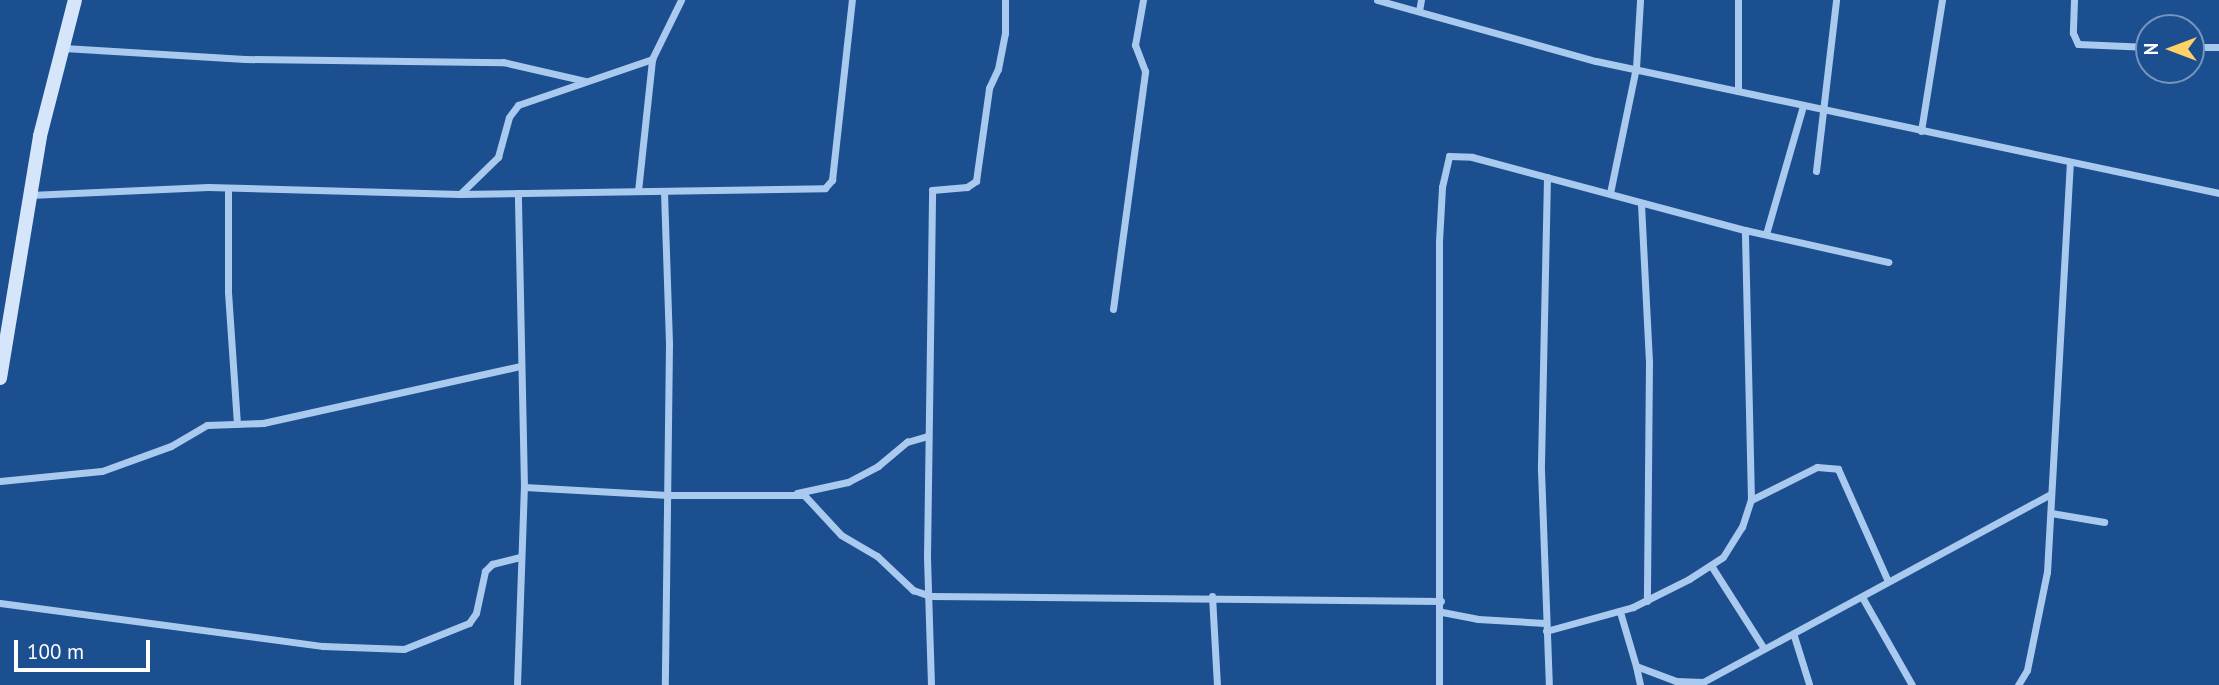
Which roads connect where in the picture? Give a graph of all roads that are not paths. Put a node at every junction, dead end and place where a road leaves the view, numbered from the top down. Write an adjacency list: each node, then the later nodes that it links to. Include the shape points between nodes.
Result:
1 (75, 0): 15 (street)
2 (681, 0): 16 (street)
3 (852, 0): 28 (street, via 829,185 808,190)
4 (1005, 0): 42 (street, via 1005,33 989,88 976,181 967,187 932,190)
5 (1143, 0): 38 (street, via 1135,45 1144,71)
6 (1377, 0): 13 (street)
7 (1421, 0): 13 (street)
8 (1640, 0): 17 (street)
9 (1738, 0): 19 (street)
10 (1836, 0): 21 (street)
11 (1942, 0): 22 (street)
12 (2074, 0): 14 (street, via 2073,37 2078,44)
13 (1419, 11): 17 (street, via 1552,50)
14 (2135, 46)
15 (64, 48): 18 (street, via 245,59 503,62); 33 (street)
16 (652, 59): 18 (street); 27 (street)
17 (1636, 68): 19 (street); 30 (street)
18 (585, 81): 32 (street, via 518,106 509,117 498,157)
19 (1738, 91): 20 (street)
20 (1802, 106): 21 (street); 36 (street)
21 (1825, 111): 22 (street); 24 (street)
22 (1921, 131): 23 (street)
23 (2070, 163): 31 (street); 46 (street)
24 (1816, 171)
25 (1546, 177): 30 (street); 57 (street, via 1460,154 1449,156 1446,162 1439,241 1437,394); 62 (street, via 1541,470)
26 (228, 188): 32 (street); 33 (street); 41 (street, via 227,281)
27 (638, 191): 28 (street); 29 (street)
28 (664, 192): 47 (street)
29 (519, 193): 32 (street); 39 (street)
30 (1611, 193): 34 (street)
31 (2219, 193)
32 (460, 194)
33 (29, 195): 40 (street)
34 (1641, 204): 35 (street); 58 (street, via 1649,362)
35 (1745, 230): 36 (street); 48 (street)
36 (1766, 234): 37 (street)
37 (1888, 262)
38 (1112, 309)
39 (521, 366): 41 (street, via 263,423); 44 (street)
40 (0, 378)
41 (237, 424): 43 (street, via 207,425 179,443 111,468)
42 (928, 436): 45 (street, via 907,442 878,466 848,482); 54 (street)
43 (0, 481)
44 (524, 486): 47 (street); 51 (street)
45 (793, 494): 47 (street); 54 (street, via 809,498 841,535 877,556 913,590)
46 (2050, 494): 49 (street); 53 (street)
47 (668, 495): 70 (street)
48 (1751, 500): 52 (street, via 1735,541); 53 (street, via 1817,467 1838,469)
49 (2051, 513): 50 (street); 66 (street, via 2047,572)
50 (2104, 522)
51 (520, 557): 59 (street, via 492,564 485,571 476,613 469,623 404,649 323,646); 69 (street)
52 (1712, 566): 58 (street); 64 (street)
53 (1887, 579): 56 (street)
54 (930, 596): 55 (street, via 976,600); 71 (street)
55 (1212, 596): 57 (street); 72 (street)
56 (1862, 597): 63 (street); 67 (street)
57 (1441, 601): 60 (street)
58 (1647, 601): 61 (street)
59 (0, 603)
60 (1442, 612): 62 (street); 73 (street)
61 (1620, 612): 62 (street); 65 (street)
62 (1546, 627): 74 (street)
63 (1794, 636): 64 (street); 68 (street)
64 (1763, 647): 65 (street, via 1698,683 1676,681)
65 (1636, 666): 75 (street)
66 (2022, 682)
67 (1909, 683)
68 (1810, 684)
69 (517, 685)
70 (666, 685)
71 (931, 685)
72 (1217, 685)
73 (1439, 685)
74 (1549, 685)
75 (1640, 685)

